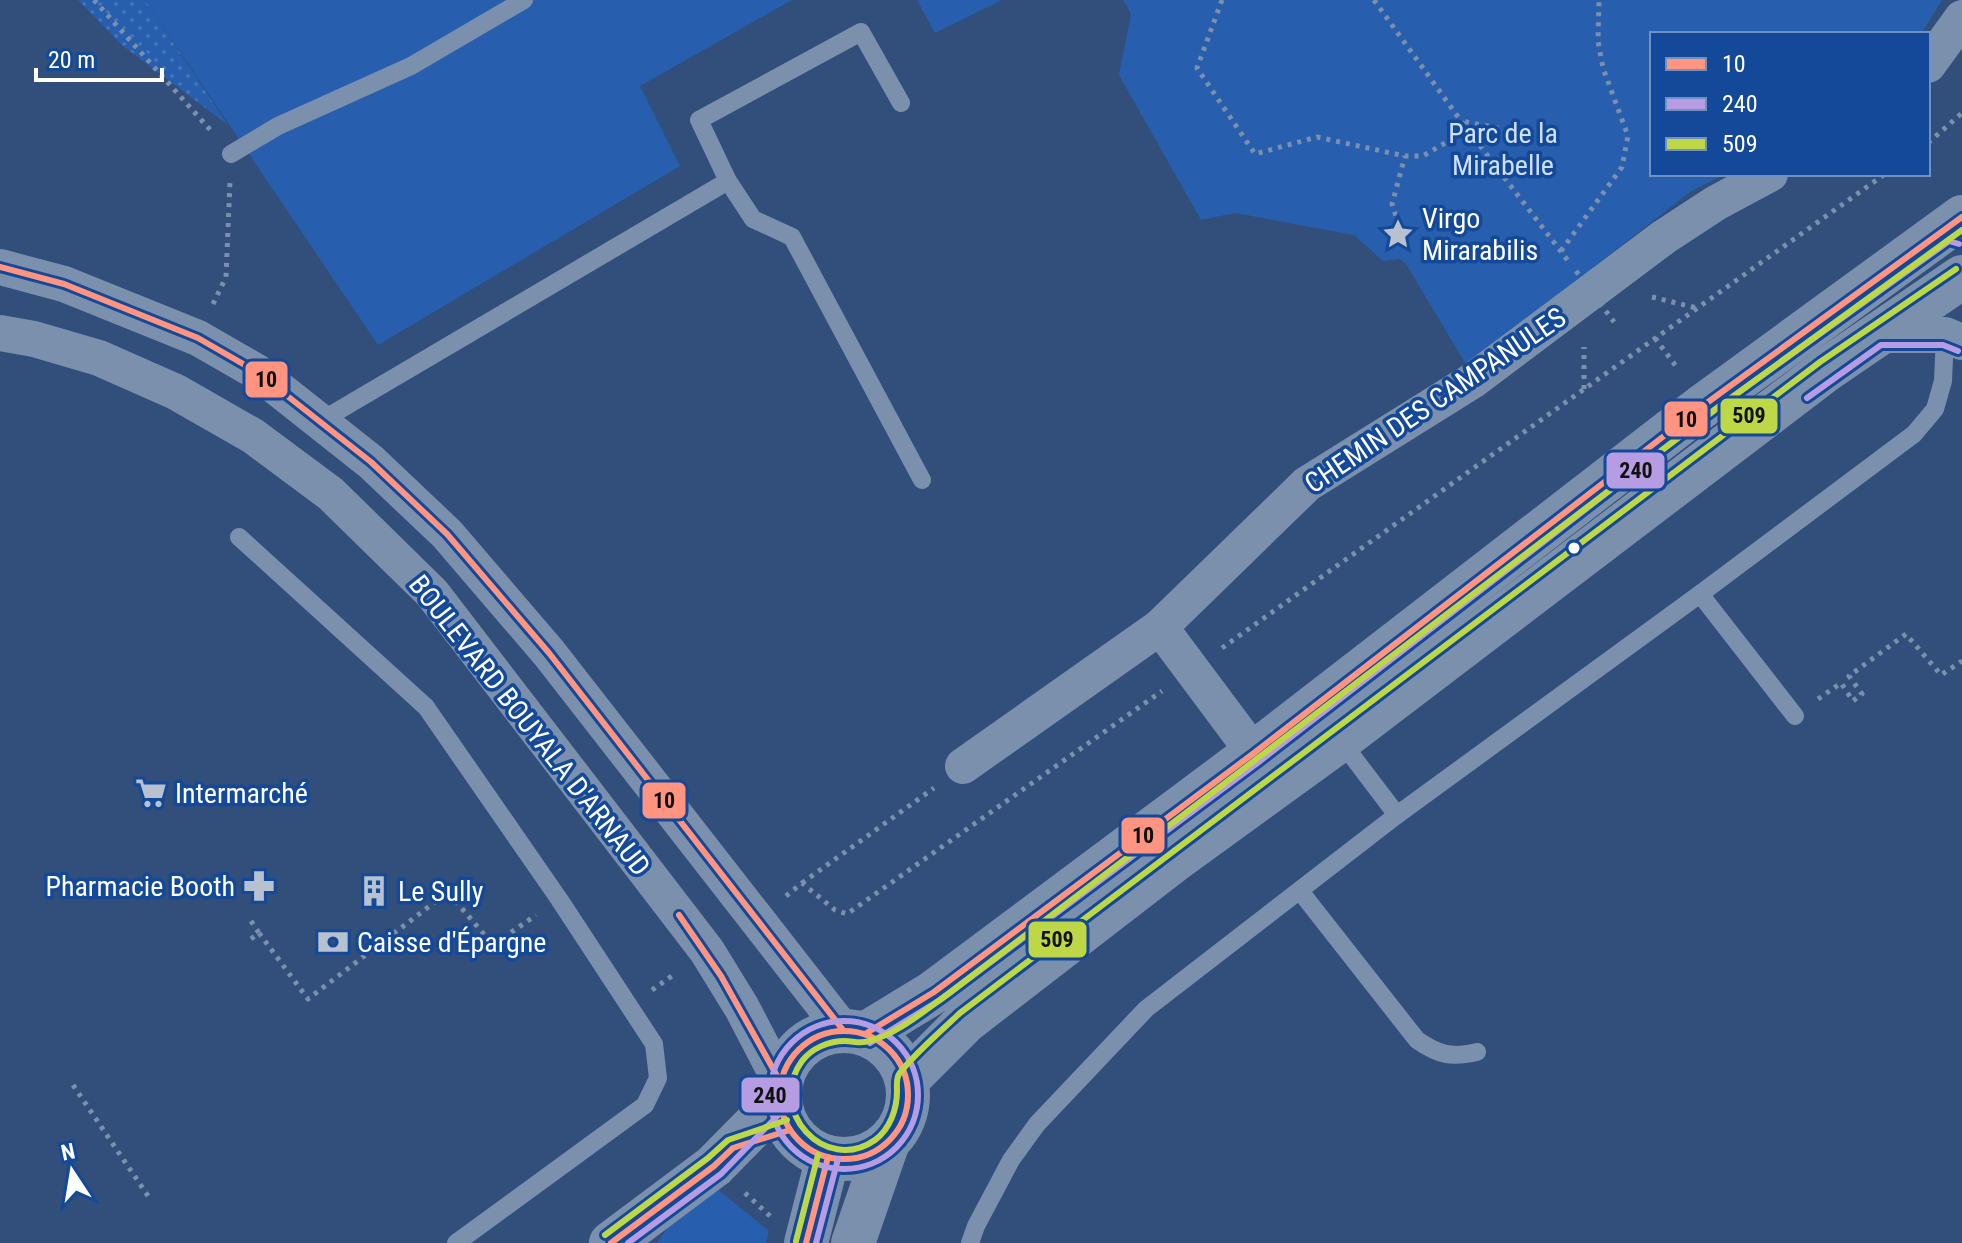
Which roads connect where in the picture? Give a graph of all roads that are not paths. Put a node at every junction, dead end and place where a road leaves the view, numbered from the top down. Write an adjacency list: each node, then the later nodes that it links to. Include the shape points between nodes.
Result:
1 (524, 0): 5 (lane, via 411,66 278,126)
2 (1962, 18): 3 (street)
3 (1930, 62)
4 (901, 103): 7 (lane, via 861,32 699,120)
5 (231, 154)
6 (1766, 176): 18 (street, CHEMIN DES CAMPANULES, via 1664,237 1472,381 1307,484)
7 (728, 181): 14 (lane); 15 (lane, via 753,219 792,237)
8 (1957, 227): 10 (street); 21 (street, via 1704,405)
9 (0, 267): 14 (street, BOULEVARD BOUYALA D'ARNAUD, via 64,284 198,338 257,372)
10 (1959, 287): 12 (street)
11 (0, 333): 28 (street, BOULEVARD BOUYALA D'ARNAUD, via 99,358 176,392 253,436 331,494 432,593 698,939 742,1008)
12 (1878, 335): 13 (street); 20 (street)
13 (1953, 338): 17 (lane, via 1935,409 1914,434)
14 (319, 422): 25 (street, BOULEVARD BOUYALA D'ARNAUD, via 371,462 447,534)
15 (922, 480)
16 (239, 537): 31 (lane, via 426,707 654,1044 658,1078 645,1105)
17 (1700, 594): 19 (lane); 23 (lane)
18 (1160, 627): 21 (street); 22 (street, CHEMIN DES CAMPANULES)
19 (1795, 716)
20 (1340, 740): 21 (street, via 1271,756); 23 (lane); 27 (street, via 966,1021)
21 (1254, 753): 25 (street, via 934,992)
22 (963, 766)
23 (1397, 815): 24 (lane)
24 (1300, 891): 26 (lane, via 1417,1040 1436,1053); 35 (lane, via 1146,1009 1064,1094 1011,1160)
25 (854, 1032): 27 (street, via 884,1044 899,1060); 28 (street, via 815,1037 793,1056)
26 (1477, 1052)
27 (907, 1080): 29 (street, via 909,1102 902,1124)
28 (783, 1104): 30 (street, via 806,1147); 32 (street, via 714,1166)
29 (888, 1142): 30 (street, via 870,1154); 34 (street)
30 (828, 1157): 33 (street)
31 (456, 1243)
32 (611, 1243)
33 (806, 1243)
34 (853, 1243)
35 (970, 1243)

